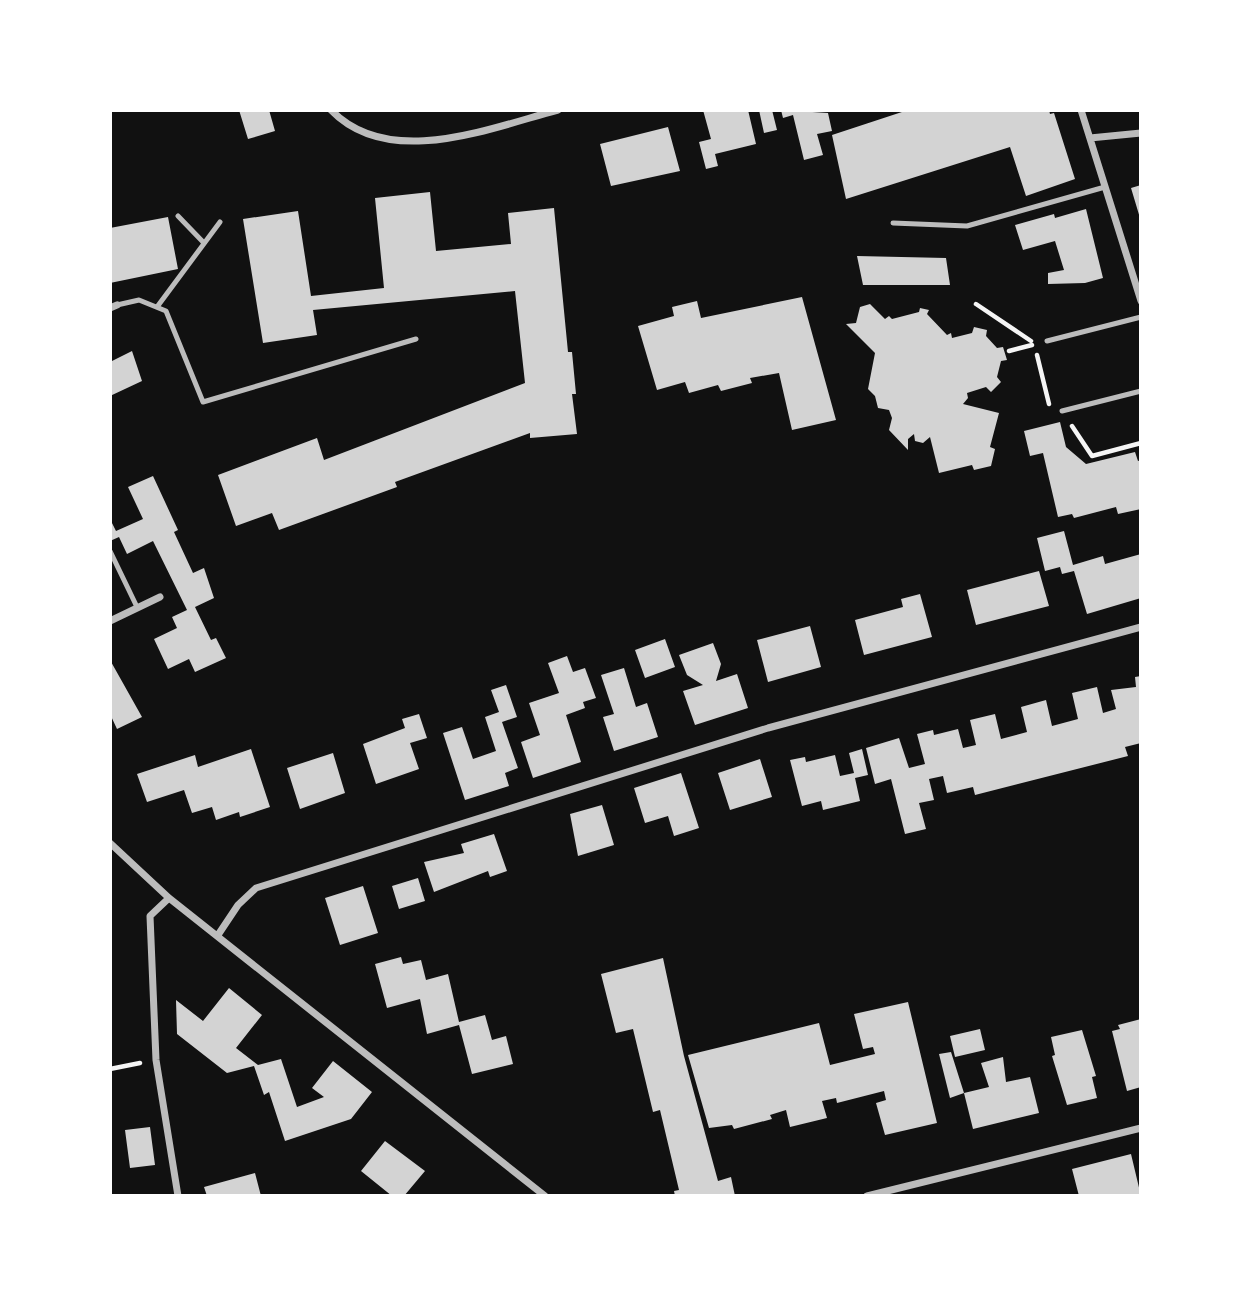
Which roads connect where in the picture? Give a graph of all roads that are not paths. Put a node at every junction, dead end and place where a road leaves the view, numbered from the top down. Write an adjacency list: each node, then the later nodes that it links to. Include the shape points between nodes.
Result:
1 (331, 110): 2 (street, via 365,133 433,141)
2 (558, 110)
3 (1081, 110): 5 (street)
4 (1141, 133): 5 (street)
5 (1090, 138): 6 (street)
6 (1105, 187): 9 (lane, via 967,226); 11 (street)
7 (178, 216): 10 (lane)
8 (220, 222): 10 (lane)
9 (893, 223)
10 (204, 243): 13 (lane)
11 (1141, 302)
12 (113, 307): 13 (lane, via 139,300)
13 (158, 307): 15 (lane, via 166,311 180,338 203,402)
14 (1141, 317): 16 (lane)
15 (416, 339)
16 (1047, 341)
17 (1141, 391): 18 (lane)
18 (1062, 411)
19 (110, 551): 21 (lane)
20 (160, 597): 21 (street)
21 (137, 607): 22 (street)
22 (110, 621)
23 (1141, 627): 26 (street, via 768,728 256,888)
24 (110, 843): 25 (street)
25 (169, 898): 26 (street); 28 (street, via 150,916 156,1060)
26 (218, 935): 29 (street)
27 (1141, 1128): 30 (street)
28 (178, 1196)
29 (545, 1196)
30 (867, 1196)

